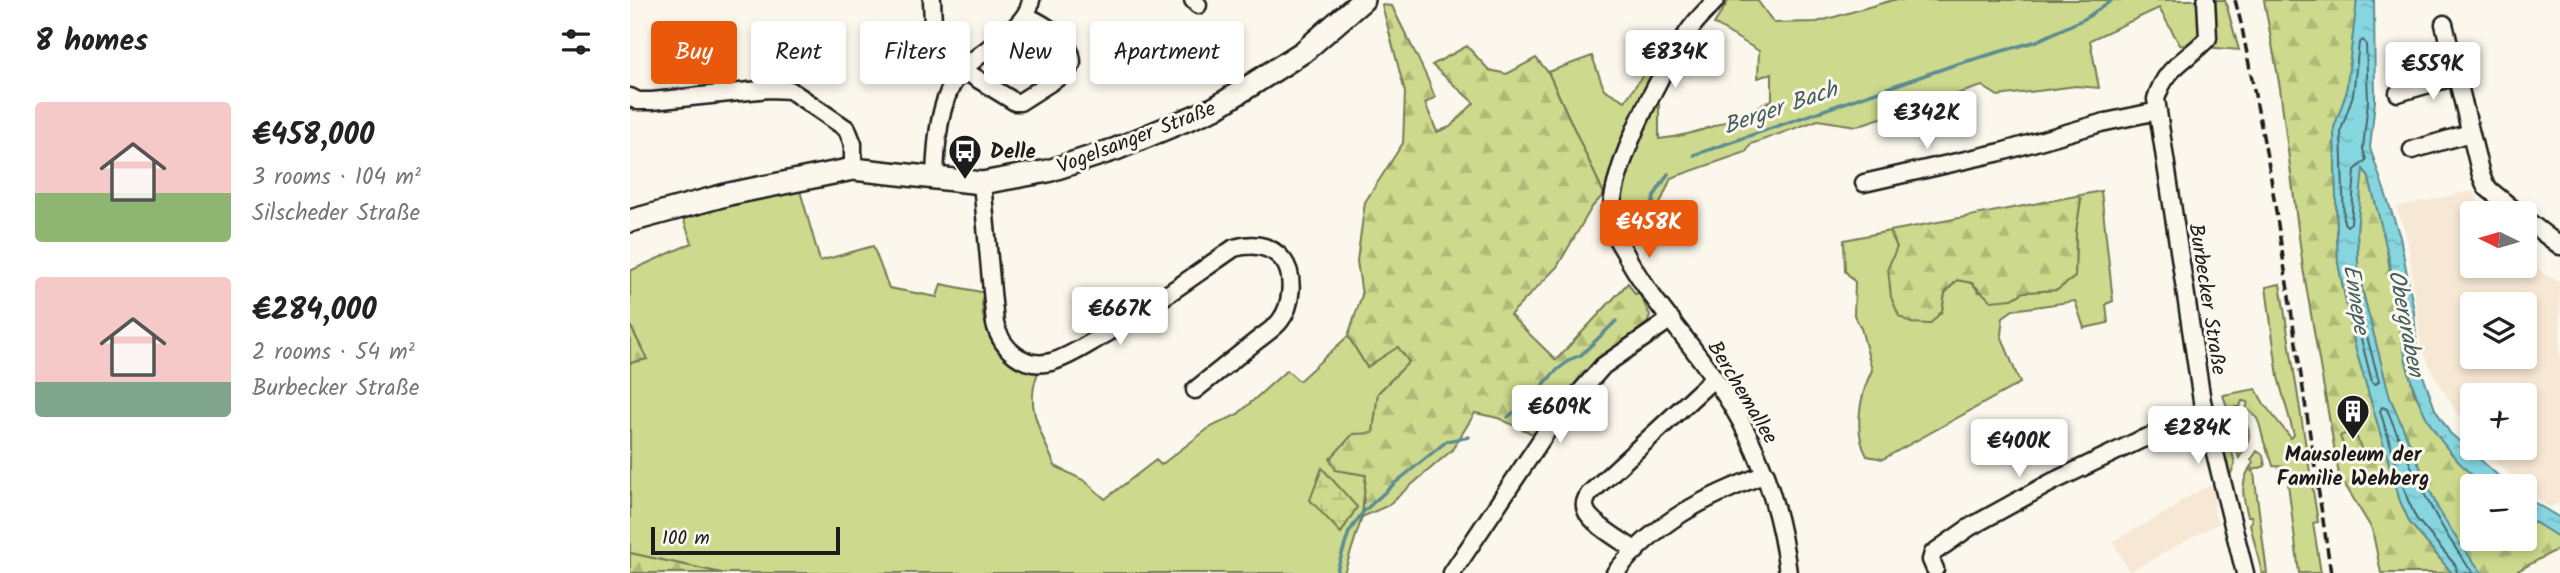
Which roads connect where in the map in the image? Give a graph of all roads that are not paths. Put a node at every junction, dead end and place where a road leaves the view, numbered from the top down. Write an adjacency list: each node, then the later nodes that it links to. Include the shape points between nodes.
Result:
1 (932, 0): 7 (street)
2 (1031, 0): 6 (street)
3 (1363, 0): 20 (street, Vogelsanger Straße, via 1303,52 1215,108 1048,172)
4 (1716, 0): 26 (street, Berchemallee, via 1689,30 1655,88 1619,169 1611,205 1612,230 1634,271)
5 (2206, 2): 15 (street, Burbecker Straße, via 2208,38 2161,82)
6 (1026, 16): 9 (street); 10 (street, via 1054,32 1069,50 1072,63 1067,72 1020,102)
7 (933, 21)
8 (2444, 24): 11 (street)
9 (970, 64)
10 (970, 74)
11 (2457, 76): 13 (street); 16 (street)
12 (954, 84): 19 (street, via 943,110)
13 (2398, 93)
14 (630, 97): 18 (street, via 652,101 790,90 848,128)
15 (2158, 111): 21 (street); 29 (street, Burbecker Straße)
16 (2470, 133): 17 (street); 22 (street, via 2486,187)
17 (2412, 150)
18 (853, 169): 19 (street, Vogelsanger Straße); 23 (street, Vogelsanger Straße, via 729,194)
19 (935, 178): 20 (street, Vogelsanger Straße)
20 (982, 183): 28 (street, via 995,324 999,339 1025,361 1050,362 1083,348 1234,248 1260,245 1274,251 1290,276 1289,304 1280,321)
21 (1864, 183)
22 (2503, 201)
23 (630, 221)
24 (2538, 229): 25 (street)
25 (2560, 246)
26 (1671, 319): 27 (street, Berchemallee); 33 (street, via 1603,366 1549,428)
27 (1714, 378): 30 (street, Berchemallee, via 1747,431); 31 (street, via 1585,502 1592,519)
28 (1195, 390)
29 (2206, 421): 32 (street, via 2140,440 2052,482 1933,553); 36 (street, Burbecker Straße)
30 (1766, 474): 31 (street, via 1710,496 1666,523); 35 (street, Berchemallee)
31 (1636, 551): 34 (street)
32 (1935, 569)
33 (1452, 573)
34 (1615, 573)
35 (1788, 573)
36 (2245, 573)

